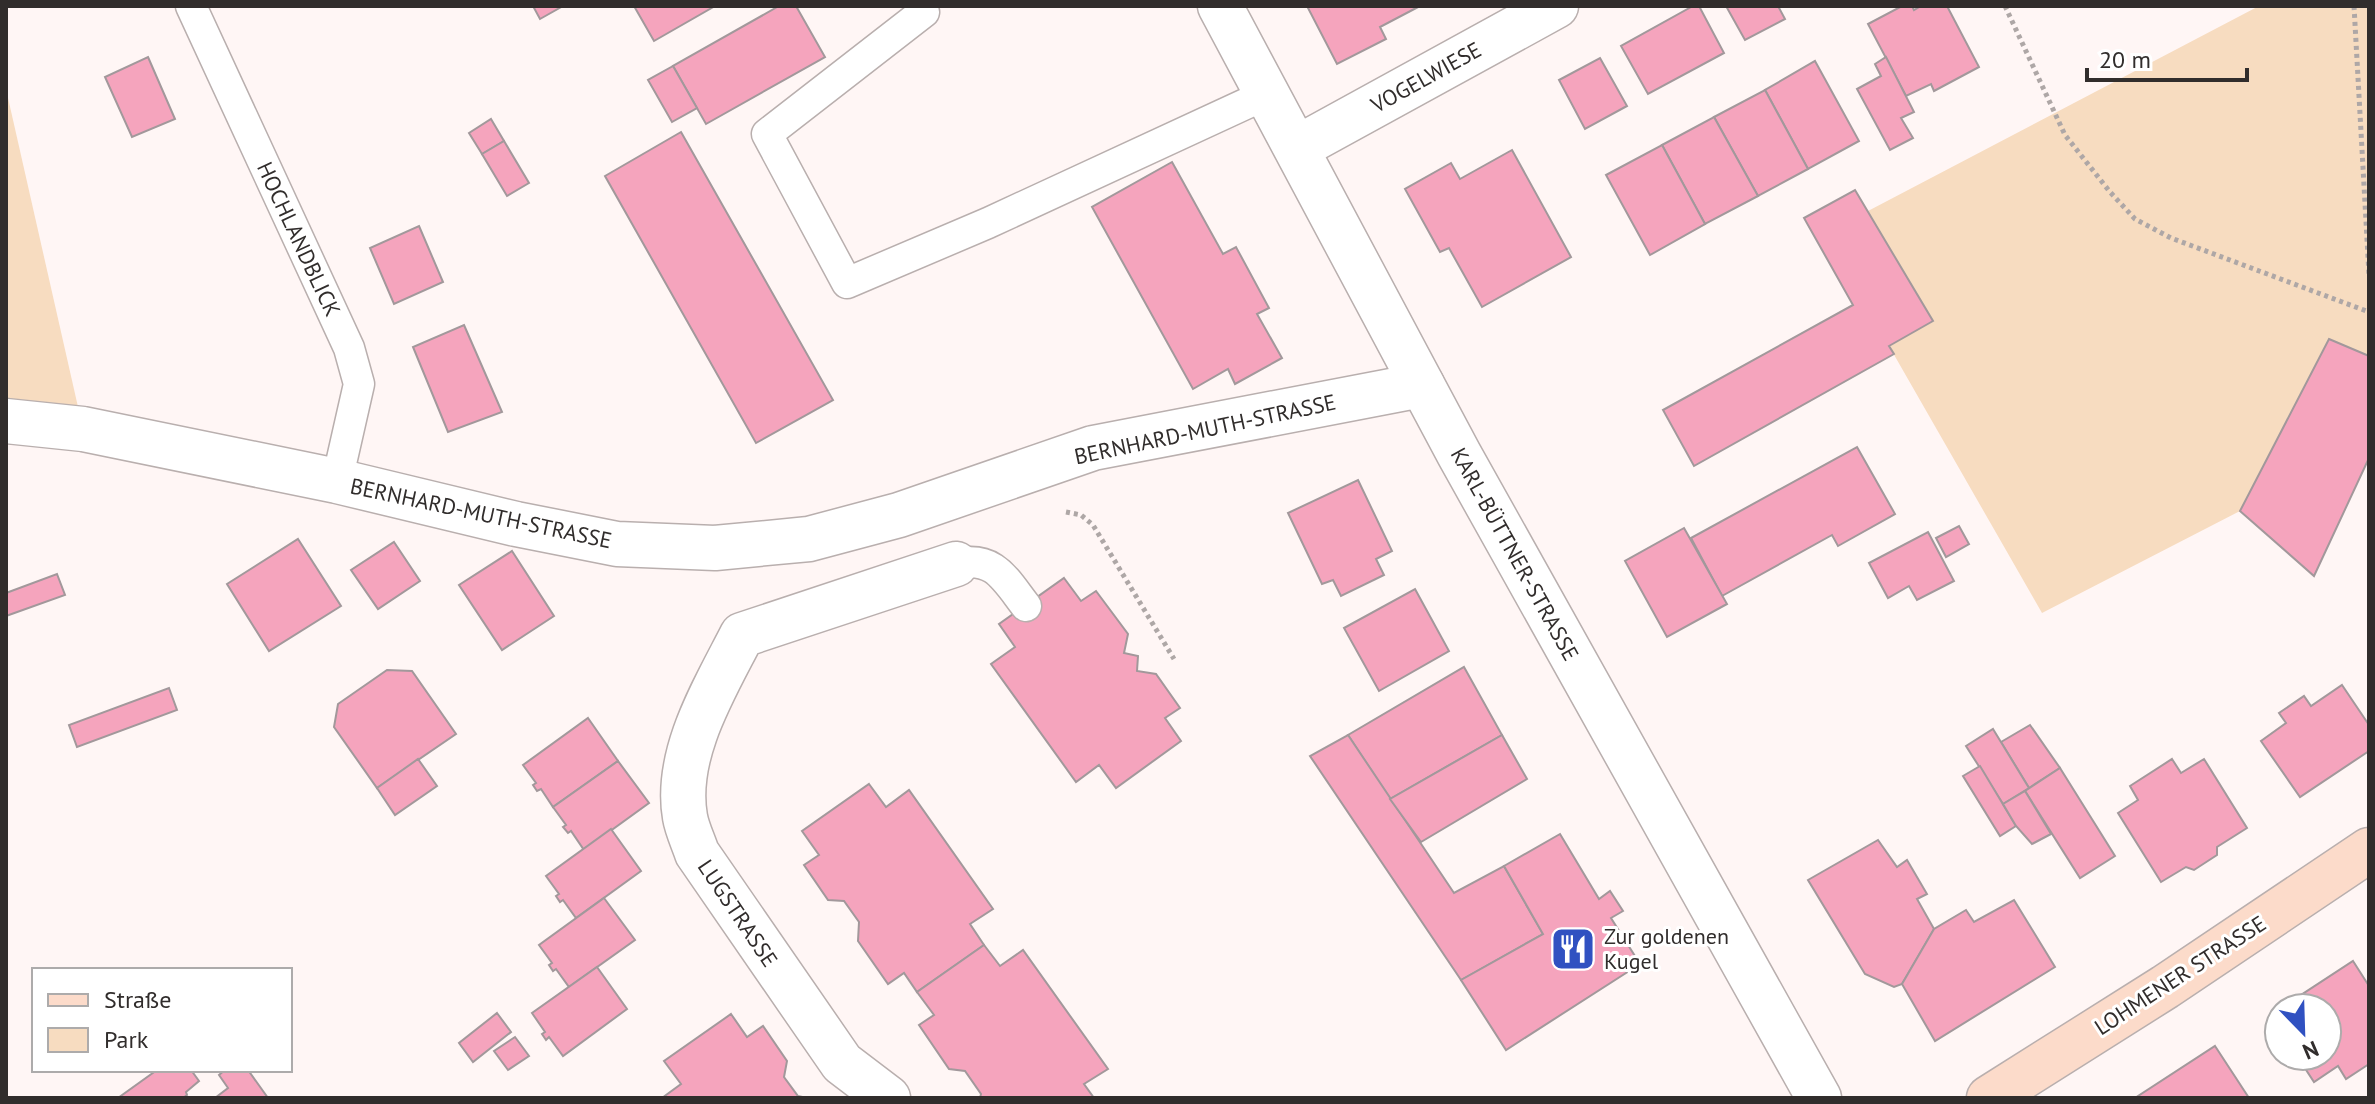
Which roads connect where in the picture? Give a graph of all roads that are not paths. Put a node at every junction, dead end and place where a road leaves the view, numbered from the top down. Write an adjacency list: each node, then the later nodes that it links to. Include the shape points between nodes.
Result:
1 (191, 6): 9 (lane, HOCHLANDBLICK, via 349,348 359,384)
2 (1220, 6): 5 (street, KARL-BÜTTNER-STRASSE)
3 (1556, 6): 6 (street, VOGELWIESE)
4 (924, 12): 5 (lane, via 767,134 847,283)
5 (1267, 94): 6 (street, KARL-BÜTTNER-STRASSE)
6 (1297, 148): 7 (street, KARL-BÜTTNER-STRASSE)
7 (1422, 385): 9 (street, BERNHARD-MUTH-STRASSE, via 1093,448 899,515 809,539 715,548 617,544); 14 (street, KARL-BÜTTNER-STRASSE)
8 (6, 421): 9 (street, BERNHARD-MUTH-STRASSE, via 83,429)
9 (337, 481)
10 (956, 564): 11 (lane, via 986,563 999,571); 13 (street, LUGSTRASSE, via 742,635 699,718 684,780 685,816 697,853 842,1063)
11 (1026, 606)
12 (2369, 850): 15 (main road, LOHMENER STRASSE)
13 (888, 1098)
14 (1819, 1098)
15 (1989, 1098)

